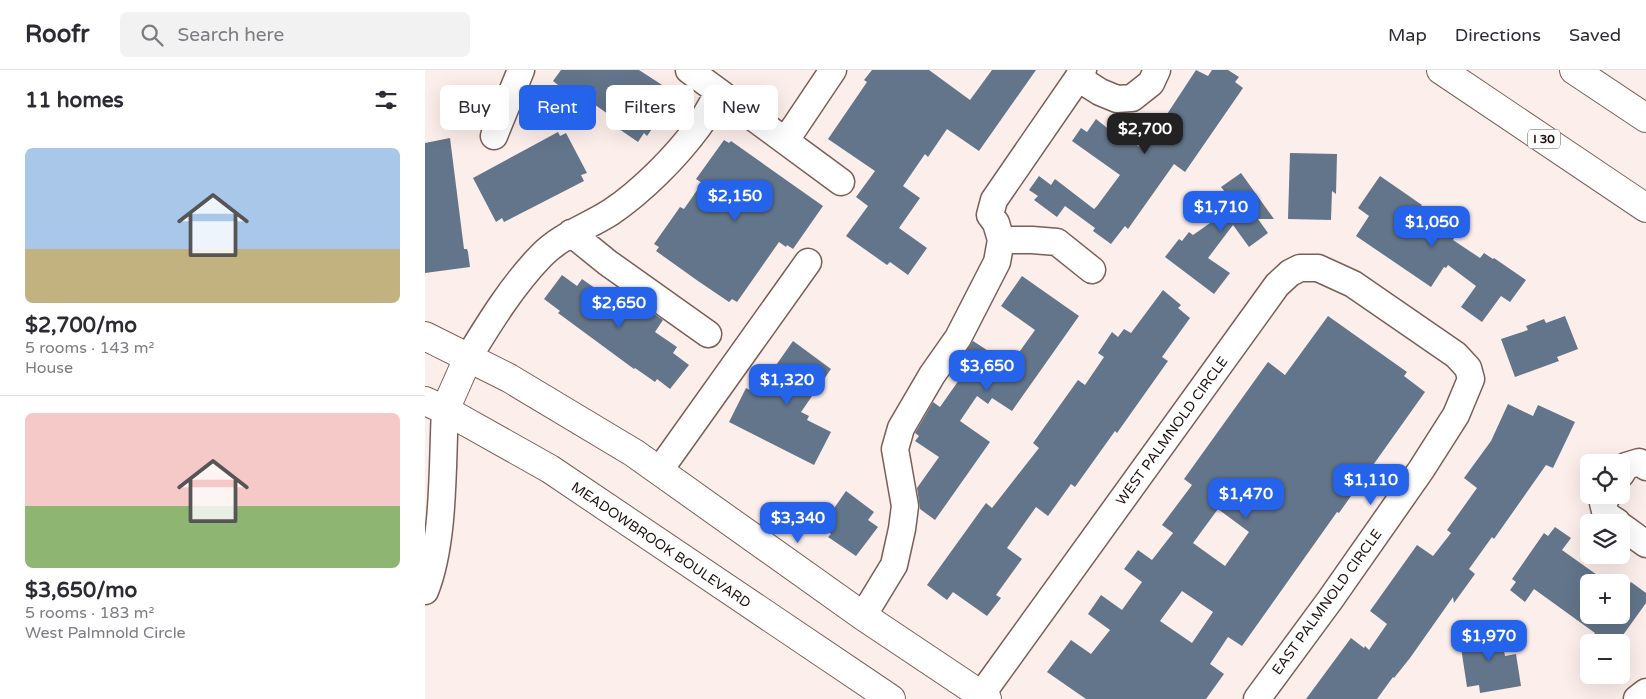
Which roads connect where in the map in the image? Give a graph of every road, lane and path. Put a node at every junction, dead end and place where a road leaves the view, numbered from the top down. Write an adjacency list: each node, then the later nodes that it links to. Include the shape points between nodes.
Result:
1 (521, 70): 12 (street)
2 (689, 70): 8 (street)
3 (833, 70): 13 (street)
4 (1157, 70): 7 (street, via 1151,83 1131,98 1117,99 1100,92)
5 (1441, 70): 15 (main road, I 30)
6 (1574, 70): 10 (main road)
7 (1081, 74): 17 (street, via 994,200 990,215)
8 (709, 85)
9 (704, 116): 16 (street, via 685,144 639,191 611,212)
10 (1646, 118)
11 (772, 130): 13 (street)
12 (494, 136)
13 (786, 140): 14 (street)
14 (841, 182)
15 (1646, 208)
16 (571, 233): 21 (street); 23 (street, via 541,256 495,313)
17 (1001, 240): 19 (street, via 1057,242); 31 (street, via 997,262 958,338 901,428 895,448 905,506 902,529 894,565)
18 (808, 262): 27 (street)
19 (1092, 270)
20 (1402, 318): 33 (street, WEST PALMNOLD CIRCLE, via 1353,284 1318,268 1301,268 1290,273); 35 (street, EAST PALMNOLD CIRCLE, via 1455,355 1468,368 1471,379 1456,415 1421,470)
21 (708, 334)
22 (425, 336): 23 (main road)
23 (468, 358): 24 (main road); 27 (main road, via 517,383)
24 (435, 406): 30 (street, via 440,515 435,554); 34 (main road, MEADOWBROOK BOULEVARD, via 550,469)
25 (1630, 465): 26 (street, via 1639,462)
26 (1646, 467)
27 (659, 471): 31 (main road)
28 (1630, 532): 29 (street)
29 (1646, 544)
30 (425, 589)
31 (863, 616): 33 (main road)
32 (1646, 692): 36 (street)
33 (982, 698)
34 (891, 699)
35 (1257, 699)
36 (1637, 699)

